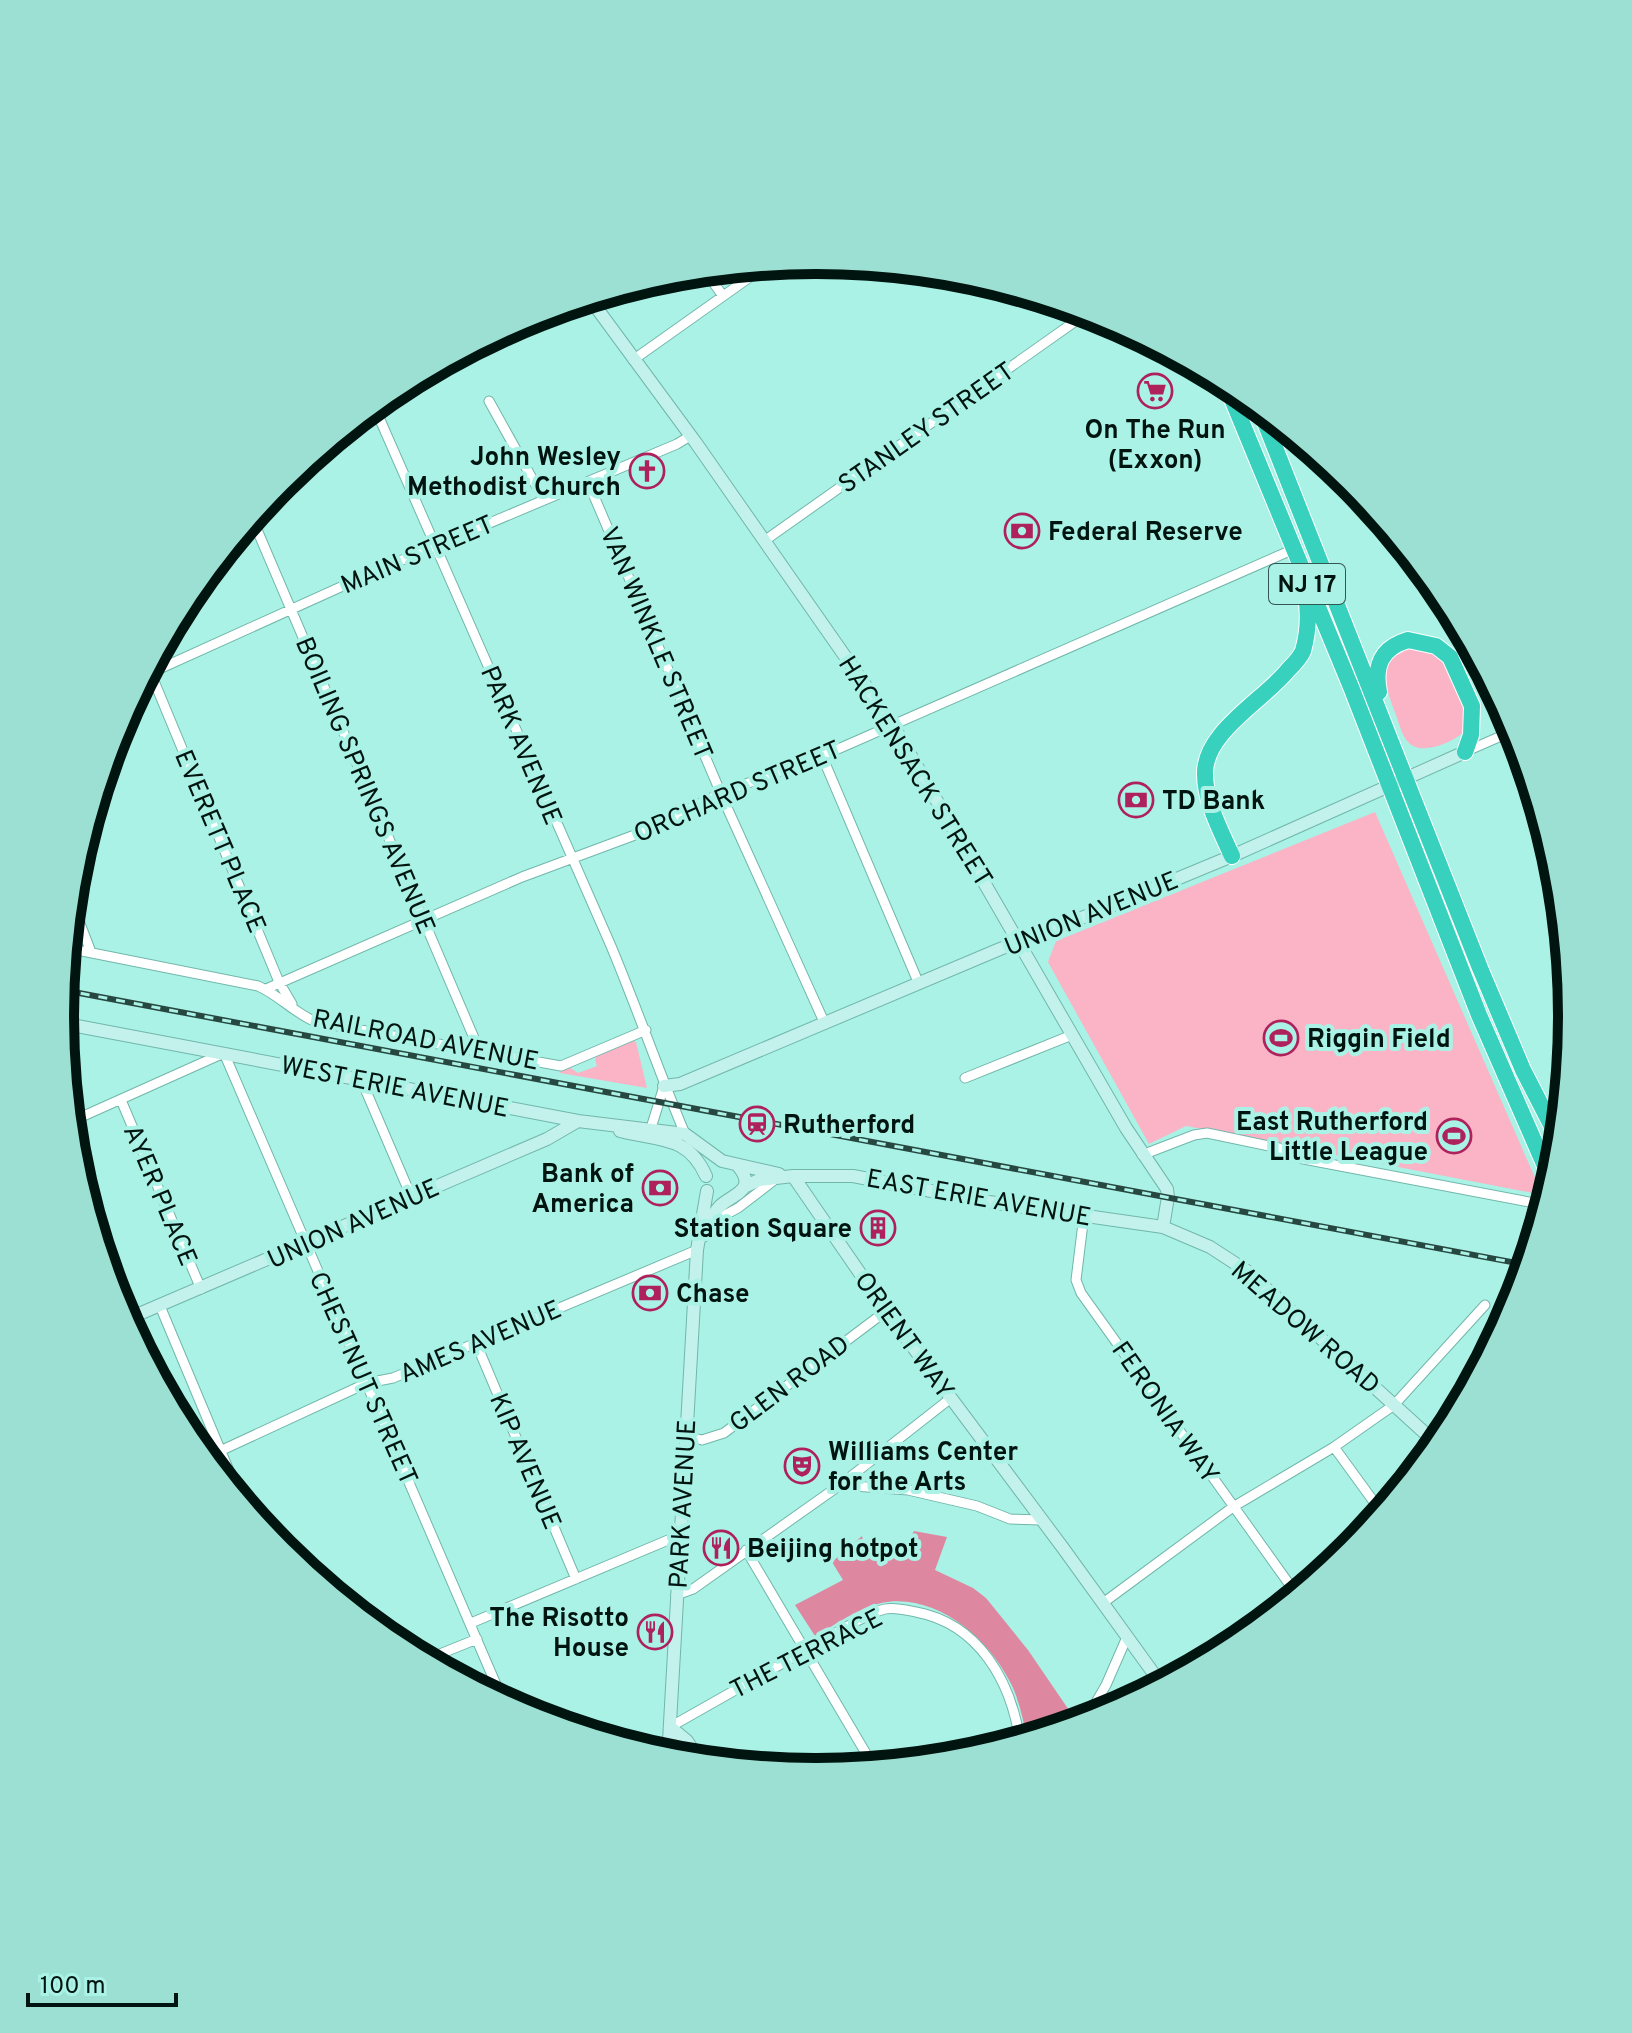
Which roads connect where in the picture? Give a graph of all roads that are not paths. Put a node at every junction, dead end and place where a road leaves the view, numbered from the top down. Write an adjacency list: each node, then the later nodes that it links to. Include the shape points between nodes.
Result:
1 (749, 278): 3 (street)
2 (713, 282): 3 (street)
3 (723, 296): 6 (street)
4 (596, 308): 6 (main road, HACKENSACK STREET)
5 (1075, 322): 15 (street, STANLEY STREET)
6 (633, 360): 11 (main road, HACKENSACK STREET)
7 (489, 401): 13 (street)
8 (1234, 404): 17 (highway, NJ 17)
9 (379, 417): 16 (street, PARK AVENUE)
10 (1267, 427): 22 (highway, NJ 17)
11 (690, 436): 12 (street, MAIN STREET); 15 (main road, HACKENSACK STREET)
12 (588, 482): 13 (street, MAIN STREET); 29 (street, VAN WINKLE STREET)
13 (544, 500): 16 (street, MAIN STREET)
14 (257, 529): 19 (street, BOILING SPRINGS AVENUE)
15 (764, 541): 23 (main road, HACKENSACK STREET)
16 (436, 547): 19 (street, MAIN STREET); 31 (street, PARK AVENUE)
17 (1294, 549): 18 (highway, NJ 17); 23 (street, ORCHARD STREET)
18 (1301, 570): 28 (highway, NJ 17); 30 (highway, via 1309,613 1302,653 1212,746 1204,773)
19 (291, 609): 20 (street, MAIN STREET); 32 (street, BOILING SPRINGS AVENUE)
20 (162, 666)
21 (153, 684): 37 (street, EVERETT PLACE)
22 (1383, 718): 25 (highway, via 1378,661 1408,640 1436,646 1450,657 1472,706); 27 (highway, NJ 17)
23 (893, 725): 26 (street, ORCHARD STREET); 34 (main road, HACKENSACK STREET)
24 (1503, 735): 25 (street, UNION AVENUE)
25 (1465, 752): 27 (main road, UNION AVENUE)
26 (822, 756): 29 (street, ORCHARD STREET); 38 (street)
27 (1406, 778): 28 (main road, UNION AVENUE); 53 (highway, NJ 17, via 1480,968)
28 (1389, 785): 30 (main road, UNION AVENUE); 58 (highway, NJ 17)
29 (721, 793): 31 (street, ORCHARD STREET, via 651,829); 41 (street, VAN WINKLE STREET)
30 (1232, 856): 34 (main road, UNION AVENUE)
31 (571, 858): 32 (street, ORCHARD STREET); 43 (street, PARK AVENUE)
32 (423, 921): 37 (street, ORCHARD STREET); 45 (street, BOILING SPRINGS AVENUE)
33 (80, 923): 36 (street)
34 (1020, 941): 38 (main road, UNION AVENUE); 44 (main road, HACKENSACK STREET)
35 (78, 950): 36 (street, RAILROAD AVENUE)
36 (91, 952): 39 (street, RAILROAD AVENUE)
37 (279, 982): 39 (street, ORCHARD STREET); 40 (street, EVERETT PLACE)
38 (919, 984): 41 (main road, UNION AVENUE)
39 (266, 989): 40 (street, RAILROAD AVENUE)
40 (297, 1012): 45 (street, RAILROAD AVENUE, via 316,1022)
41 (825, 1024): 49 (main road, UNION AVENUE)
42 (74, 1025): 46 (main road, WEST ERIE AVENUE)
43 (646, 1030): 45 (street, RAILROAD AVENUE, via 561,1066); 49 (street, PARK AVENUE)
44 (1072, 1035): 47 (street); 56 (main road, HACKENSACK STREET)
45 (480, 1052)
46 (224, 1053): 48 (main road, WEST ERIE AVENUE); 50 (street); 70 (street, CHESTNUT STREET)
47 (965, 1078)
48 (363, 1079): 52 (main road, WEST ERIE AVENUE); 65 (street)
49 (664, 1086): 54 (street); 55 (street, PARK AVENUE)
50 (121, 1100): 51 (street); 72 (street, AYER PLACE)
51 (81, 1117)
52 (578, 1121): 54 (main road, WEST ERIE AVENUE); 55 (main road); 65 (main road, UNION AVENUE)
53 (1550, 1123)
54 (651, 1128): 55 (main road, WEST ERIE AVENUE)
55 (685, 1140): 57 (main road, WEST ERIE AVENUE); 60 (main road)
56 (1142, 1155): 67 (street, via 1207,1133 1279,1148 1293,1157); 69 (main road, HACKENSACK STREET, via 1167,1189)
57 (722, 1161): 59 (main road); 60 (main road)
58 (1544, 1163)
59 (738, 1166): 61 (main road, EAST ERIE AVENUE); 63 (main road)
60 (706, 1176): 64 (main road)
61 (793, 1176): 62 (main road, EAST ERIE AVENUE); 68 (main road, EAST ERIE AVENUE, via 853,1176); 75 (main road, ORIENT WAY)
62 (777, 1178): 63 (main road, EAST ERIE AVENUE); 71 (street, via 723,1216)
63 (744, 1187): 66 (main road)
64 (707, 1191): 66 (main road); 71 (main road, PARK AVENUE)
65 (411, 1196): 70 (main road, UNION AVENUE)
66 (728, 1201): 71 (main road, PARK AVENUE, via 715,1213)
67 (1534, 1203)
68 (1084, 1215): 69 (main road, EAST ERIE AVENUE); 88 (street, FERONIA WAY, via 1076,1280 1081,1293)
69 (1163, 1227): 80 (main road, MEADOW ROAD, via 1210,1247 1247,1271)
70 (305, 1243): 72 (main road, UNION AVENUE); 78 (street, CHESTNUT STREET)
71 (700, 1244): 77 (street, AMES AVENUE); 81 (main road, PARK AVENUE)
72 (201, 1289): 74 (main road, UNION AVENUE)
73 (1485, 1305): 80 (street)
74 (160, 1306): 76 (main road, UNION AVENUE); 84 (street)
75 (886, 1311): 79 (main road, ORIENT WAY); 81 (street, GLEN ROAD, via 724,1433 702,1440)
76 (137, 1315)
77 (476, 1343): 78 (street, AMES AVENUE, via 393,1378); 92 (street, KIP AVENUE)
78 (367, 1383): 84 (street, AMES AVENUE); 96 (street, CHESTNUT STREET)
79 (951, 1398): 86 (street); 89 (main road, ORIENT WAY)
80 (1394, 1405): 82 (main road, MEADOW ROAD); 83 (street)
81 (686, 1436): 90 (main road, PARK AVENUE)
82 (1428, 1436)
83 (1334, 1447): 87 (street); 88 (street)
84 (220, 1451): 85 (street)
85 (228, 1469)
86 (840, 1485): 89 (street, via 908,1490 1010,1519); 91 (street)
87 (1376, 1504)
88 (1233, 1507): 93 (street, FERONIA WAY); 95 (street)
89 (1041, 1520): 95 (main road, ORIENT WAY)
90 (680, 1535): 92 (street); 94 (main road, PARK AVENUE)
91 (746, 1550): 94 (street, via 693,1589); 99 (street)
92 (576, 1579): 96 (street)
93 (1291, 1586)
94 (676, 1595): 104 (main road, PARK AVENUE)
95 (1103, 1603): 97 (main road, ORIENT WAY)
96 (471, 1623): 98 (street, CHESTNUT STREET)
97 (1127, 1637): 101 (main road, ORIENT WAY); 103 (street)
98 (477, 1639): 100 (street); 102 (street, CHESTNUT STREET)
99 (804, 1649): 104 (street, THE TERRACE); 105 (street, THE TERRACE, via 885,1609 936,1616 972,1638 1003,1681); 108 (street)
100 (438, 1655)
101 (1155, 1676)
102 (497, 1686)
103 (1095, 1704)
104 (670, 1727): 106 (main road, PARK AVENUE); 107 (main road)
105 (1019, 1730)
106 (669, 1744)
107 (691, 1747)
108 (868, 1757)

